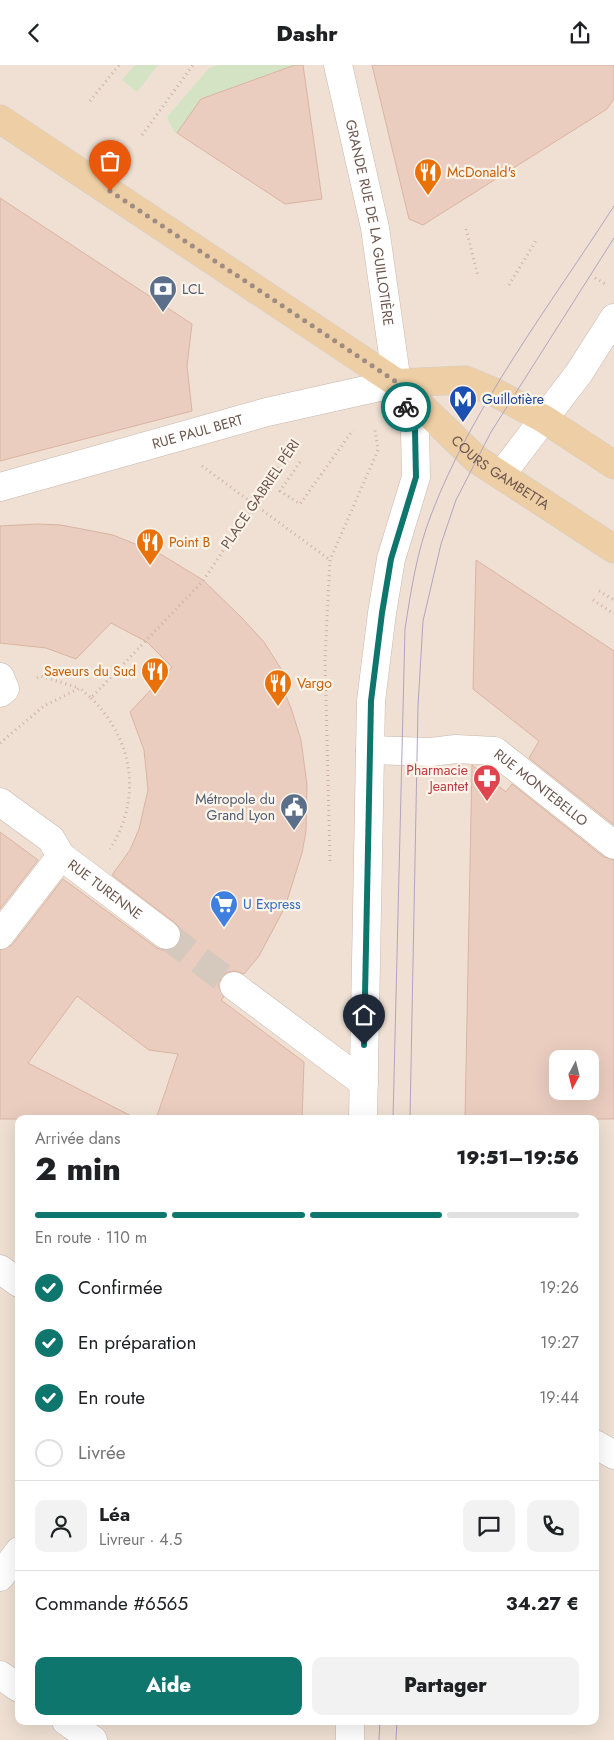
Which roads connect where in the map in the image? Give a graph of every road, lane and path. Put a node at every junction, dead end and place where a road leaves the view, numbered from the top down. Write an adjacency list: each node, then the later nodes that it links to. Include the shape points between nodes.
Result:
1 (119, 65): 4 (path)
2 (193, 65): 6 (path)
3 (338, 65): 12 (street, GRANDE RUE DE LA GUILLOTIÈRE, via 373,218)
4 (90, 101)
5 (0, 119): 12 (main road, COURS GAMBETTA)
6 (142, 135)
7 (466, 229): 9 (path)
8 (537, 239): 10 (path)
9 (478, 276)
10 (509, 285)
11 (614, 318): 13 (street, via 579,373)
12 (398, 383): 13 (main road, via 465,381 494,392); 19 (main road, COURS GAMBETTA, via 460,447); 20 (street, RUE PAUL BERT, via 267,412); 34 (street, GRANDE RUE DE LA GUILLOTIÈRE, via 415,430 416,477 391,559 371,701)
13 (544, 419): 18 (main road); 19 (street)
14 (354, 430): 16 (path, via 300,504 280,491)
15 (296, 441): 21 (path, PLACE GABRIEL PÉRI)
16 (300, 462)
17 (197, 463): 21 (path)
18 (614, 465)
19 (501, 475): 22 (main road, COURS GAMBETTA)
20 (0, 487)
21 (252, 504): 23 (path); 32 (path, PLACE GABRIEL PÉRI, via 202,581)
22 (614, 549)
23 (330, 560)
24 (599, 591): 26 (path)
25 (593, 600): 27 (path)
26 (614, 600)
27 (614, 614)
28 (42, 676): 30 (path)
29 (0, 677): 31 (street, via 6,689)
30 (80, 688): 32 (path); 33 (path, via 44,706)
31 (0, 693)
32 (91, 699): 38 (path, via 115,728 128,756 126,819)
33 (0, 743)
34 (370, 750): 36 (street, RUE MONTEBELLO, via 495,751); 42 (street, GRANDE RUE DE LA GUILLOTIÈRE)
35 (0, 802): 37 (street, RUE TURENNE, via 51,839)
36 (614, 845)
37 (61, 856): 38 (street, RUE TURENNE); 39 (street)
38 (97, 867): 40 (street, RUE TURENNE)
39 (0, 935)
40 (166, 935)
41 (234, 986): 42 (street)
42 (364, 1083): 43 (street, GRANDE RUE DE LA GUILLOTIÈRE)
43 (362, 1115)
44 (0, 1269): 45 (street)
45 (15, 1280)
46 (599, 1446): 47 (street)
47 (614, 1455)
48 (15, 1556): 49 (street)
49 (0, 1577)
50 (0, 1675): 51 (street)
51 (15, 1685)
52 (72, 1725): 54 (street)
53 (350, 1725): 55 (street)
54 (93, 1740)
55 (350, 1740)

